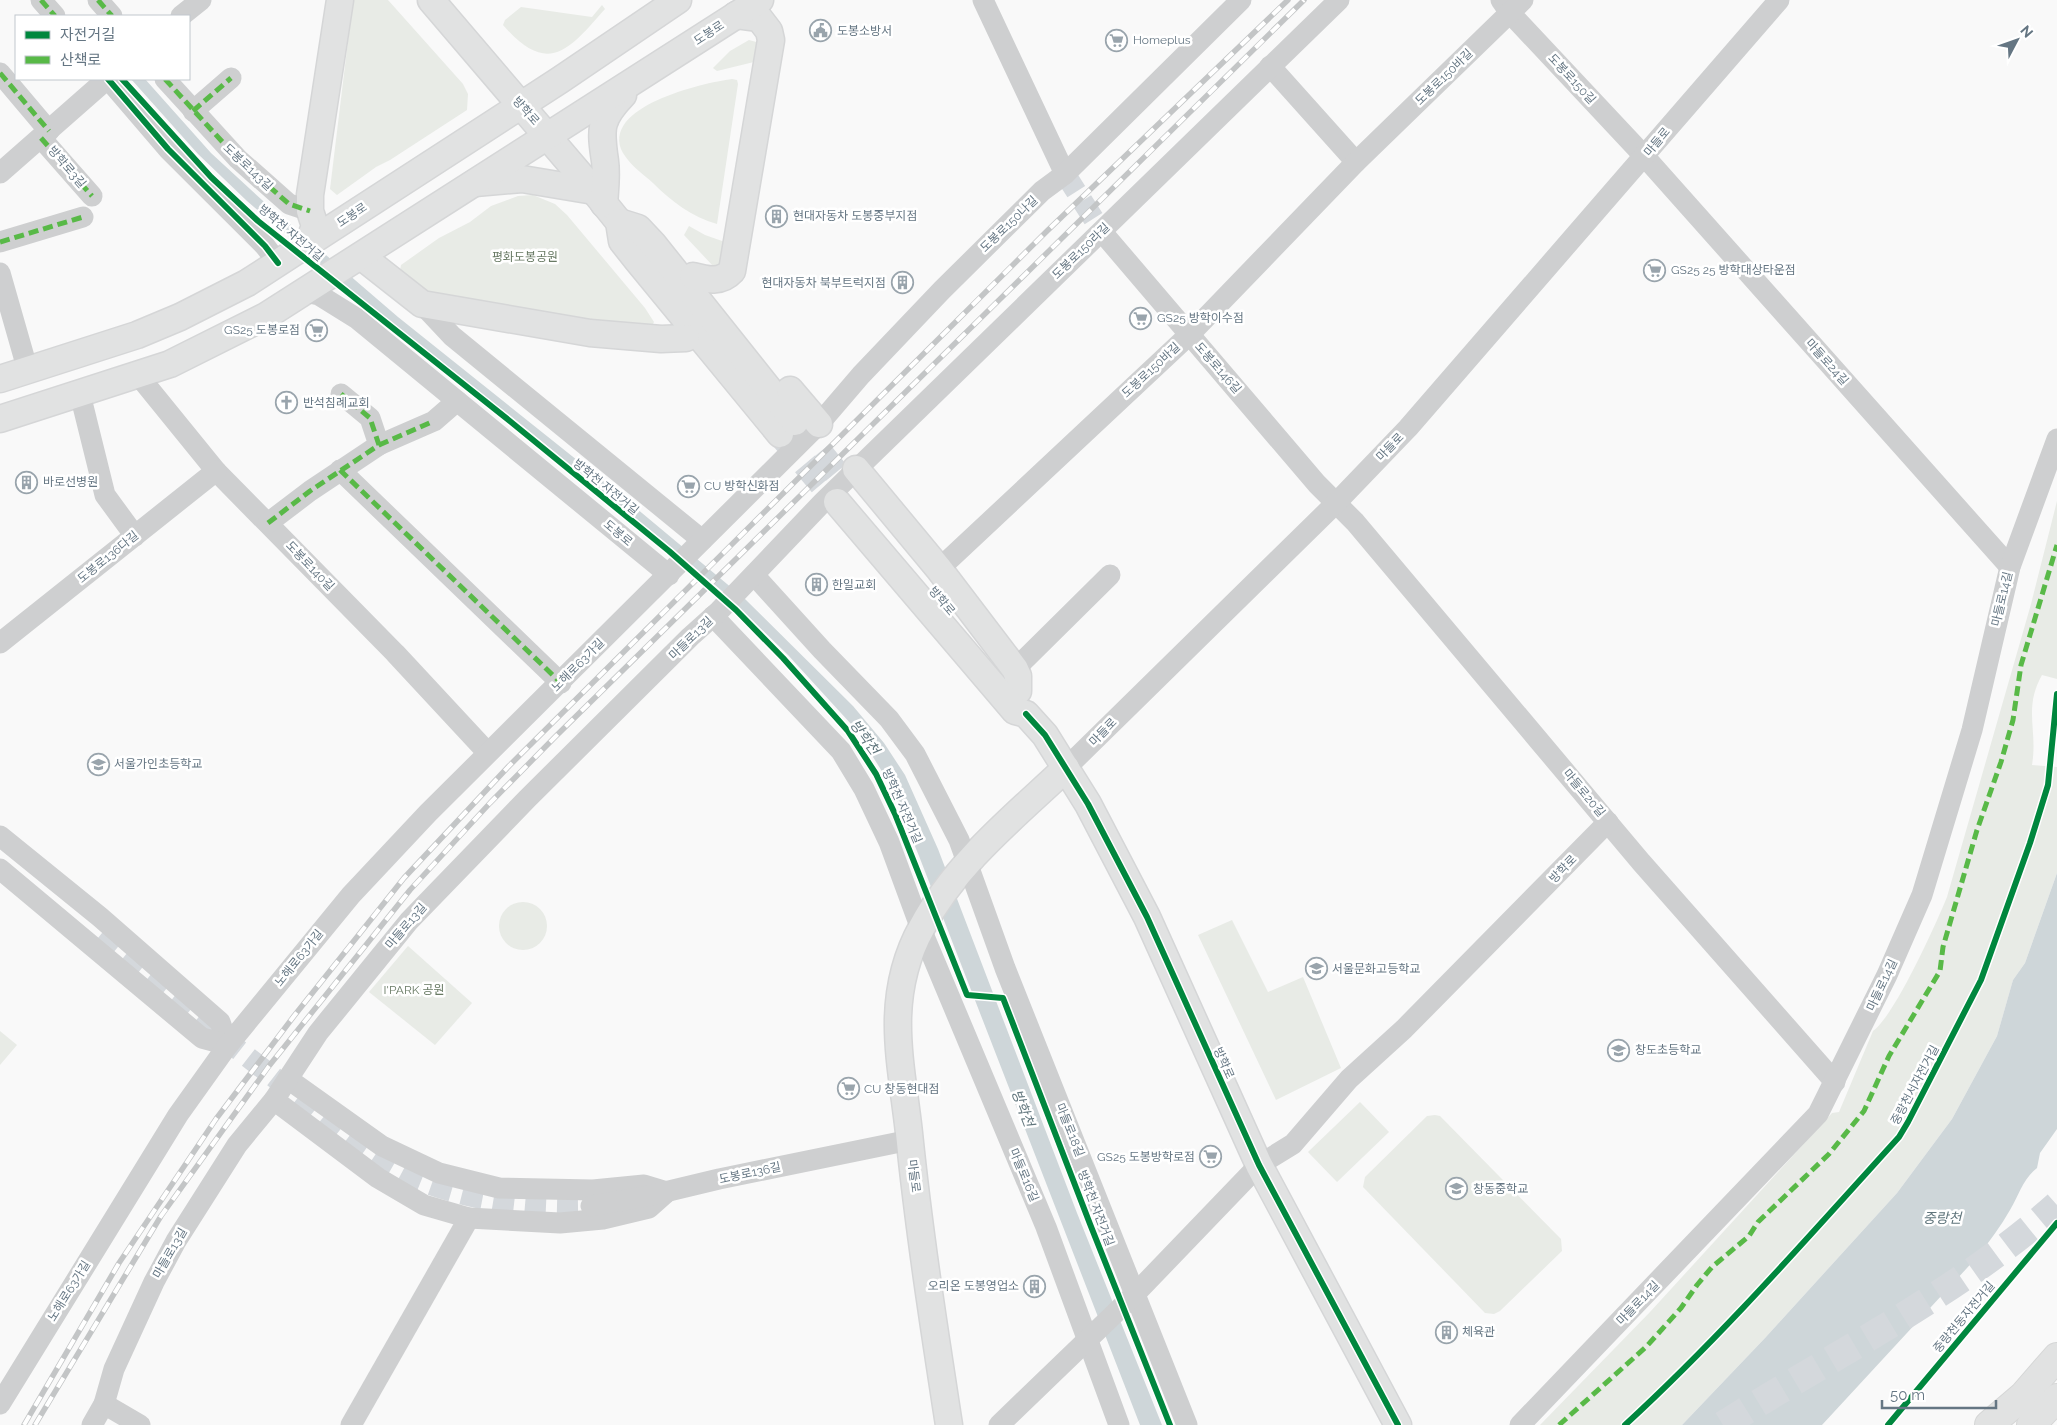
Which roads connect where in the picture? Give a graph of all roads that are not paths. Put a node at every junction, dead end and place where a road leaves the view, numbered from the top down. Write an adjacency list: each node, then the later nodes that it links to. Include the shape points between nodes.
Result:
1 (41, 0): 12 (street)
2 (98, 0): 13 (street)
3 (340, 0): 33 (main road)
4 (431, 0): 22 (main road, 방학로)
5 (760, 0): 14 (main road, 도봉로)
6 (983, 0): 29 (street)
7 (1241, 0): 29 (street, 도봉로150나길)
8 (1339, 0): 15 (street, 도봉로150라길)
9 (1779, 0): 26 (street, 마들로)
10 (676, 1): 22 (main road, 도봉로)
11 (1512, 4): 26 (street, 도봉로150길); 27 (street, 도봉로150바길)
12 (54, 15)
13 (111, 15)
14 (736, 15): 18 (main road, 도봉로); 42 (main road, via 759,18 769,31 771,40 732,271 719,279)
15 (1270, 66): 27 (street); 35 (street, 도봉로150라길)
16 (0, 73): 24 (street, 방학로3길)
17 (231, 78): 23 (street)
18 (638, 79): 25 (main road, 도봉로); 32 (main road, via 603,122)
19 (107, 80): 24 (street, 방학로3길)
20 (109, 80): 40 (street, via 168,148)
21 (166, 80): 23 (street, 도봉로143길)
22 (521, 105): 25 (main road, 방학로); 36 (main road, 도봉로)
23 (193, 111): 33 (street, 도봉로143길, via 289,204)
24 (45, 134): 28 (street, 방학로3길); 31 (street, 방학로3길)
25 (548, 136): 30 (main road, 도봉로); 32 (main road, 방학로)
26 (1645, 156): 60 (street, 마들로, via 1408,428); 64 (street, 마들로24길)
27 (1356, 162): 45 (street, 도봉로150바길)
28 (0, 173)
29 (1065, 174): 54 (street, 도봉로150나길, via 1042,191 861,375)
30 (475, 183): 32 (main road, via 522,179); 39 (main road, 도봉로)
31 (92, 196)
32 (606, 206): 38 (main road, 방학로, via 638,228)
33 (310, 211): 36 (main road)
34 (83, 217): 37 (street)
35 (1102, 232): 45 (street, 도봉로146길); 59 (street, 도봉로150라길)
36 (317, 239): 40 (main road, 도봉로)
37 (0, 242)
38 (645, 252): 42 (main road, via 672,253); 46 (main road, via 639,281); 54 (main road, 방학로)
39 (356, 259): 43 (main road, 도봉로); 44 (main road)
40 (281, 261): 47 (main road, 도봉로, via 248,283 180,317 137,335)
41 (0, 273): 47 (street)
42 (693, 276): 54 (main road)
43 (304, 293): 48 (main road, 도봉로, via 170,364); 52 (street, 도봉로, via 319,295 342,308)
44 (422, 304): 46 (main road, via 590,333); 63 (street, via 452,336)
45 (1189, 335): 60 (street, 도봉로146길); 65 (street, 도봉로150바길)
46 (686, 338): 54 (main road)
47 (28, 371): 49 (main road, 도봉로)
48 (138, 375): 50 (main road, 도봉로); 57 (street, 도봉로140길)
49 (0, 379)
50 (80, 394): 53 (main road, 도봉로); 62 (street, via 106,495)
51 (341, 394): 56 (street, via 370,418)
52 (457, 401): 56 (street, via 434,421); 66 (street, 도봉로)
53 (0, 420)
54 (795, 434): 63 (street)
55 (2057, 439): 64 (street, 마들로14길)
56 (379, 445): 58 (street)
57 (216, 470): 61 (street, 도봉로140길); 62 (street, 도봉로136다길)
58 (340, 470): 61 (street); 71 (street)
59 (842, 491): 65 (main road); 67 (street, 마들로13길); 72 (main road, 방학로)
60 (1336, 503): 74 (street, 마들로); 75 (street, 마들로20길)
61 (268, 523): 73 (street, 도봉로140길)
62 (135, 536): 70 (street, 도봉로136다길)
63 (699, 544): 66 (street, 노해로63가길)
64 (2010, 567): 82 (street, 마들로14길, via 1972,730 1922,894)
65 (939, 569): 72 (main road)
66 (671, 573): 71 (street, 노해로63가길)
67 (754, 575): 69 (street, 마들로13길); 78 (street, via 889,719 915,754)
68 (1110, 575): 72 (street)
69 (716, 614): 79 (street, via 841,751 864,789); 81 (street, 마들로13길, via 409,920 318,1033)
70 (0, 643)
71 (561, 683): 73 (street, 노해로63가길)
72 (1015, 692): 74 (main road, 방학로)
73 (488, 752): 80 (street, 노해로63가길, via 351,895)
74 (1066, 768): 78 (main road, 마들로); 86 (main road, 방학로, via 1147,917)
75 (1608, 822): 82 (street, 마들로20길); 86 (street, 방학로, via 1411,1022 1349,1079 1293,1144)
76 (0, 836): 80 (street, via 220,1022)
77 (0, 869): 80 (street, via 202,1038)
78 (962, 869): 79 (main road, 마들로); 91 (street, 마들로18길, via 1005,968)
79 (923, 924): 84 (main road, 마들로, via 908,959 898,1017); 92 (street, 마들로16길)
80 (228, 1045): 95 (street, 노해로63가길, via 178,1115)
81 (288, 1079): 83 (street, 마들로13길); 85 (street)
82 (1835, 1082): 106 (street, 마들로14길, via 1818,1114)
83 (274, 1100): 87 (street); 96 (street, 마들로13길, via 237,1145 176,1240 114,1368)
84 (910, 1140): 88 (street, 도봉로136길); 102 (main road, 마들로)
85 (392, 1152): 87 (street, via 382,1153 377,1158); 88 (street, via 439,1173 499,1188 593,1190 644,1185)
86 (1259, 1165): 91 (street, 방학로); 105 (main road, 방학로)
87 (378, 1178): 90 (street, via 424,1206)
88 (667, 1192): 89 (street, 도봉로136길); 90 (street, via 649,1208 603,1219 560,1223)
89 (591, 1206)
90 (468, 1218): 101 (street)
91 (1131, 1298): 92 (street, 방학로); 104 (street, 마들로18길, via 1150,1327)
92 (1089, 1338): 98 (street); 103 (street, 마들로16길)
93 (2057, 1357): 107 (highway, via 2023,1396)
94 (2057, 1398): 108 (highway)
95 (0, 1404)
96 (104, 1404): 99 (street, 마들로13길); 100 (street)
97 (2057, 1418): 109 (highway)
98 (1005, 1423)
99 (92, 1425)
100 (140, 1425)
101 (352, 1425)
102 (949, 1425)
103 (1119, 1425)
104 (1187, 1425)
105 (1398, 1425)
106 (1520, 1425)
107 (1989, 1425)
108 (2031, 1425)
109 (2050, 1425)

